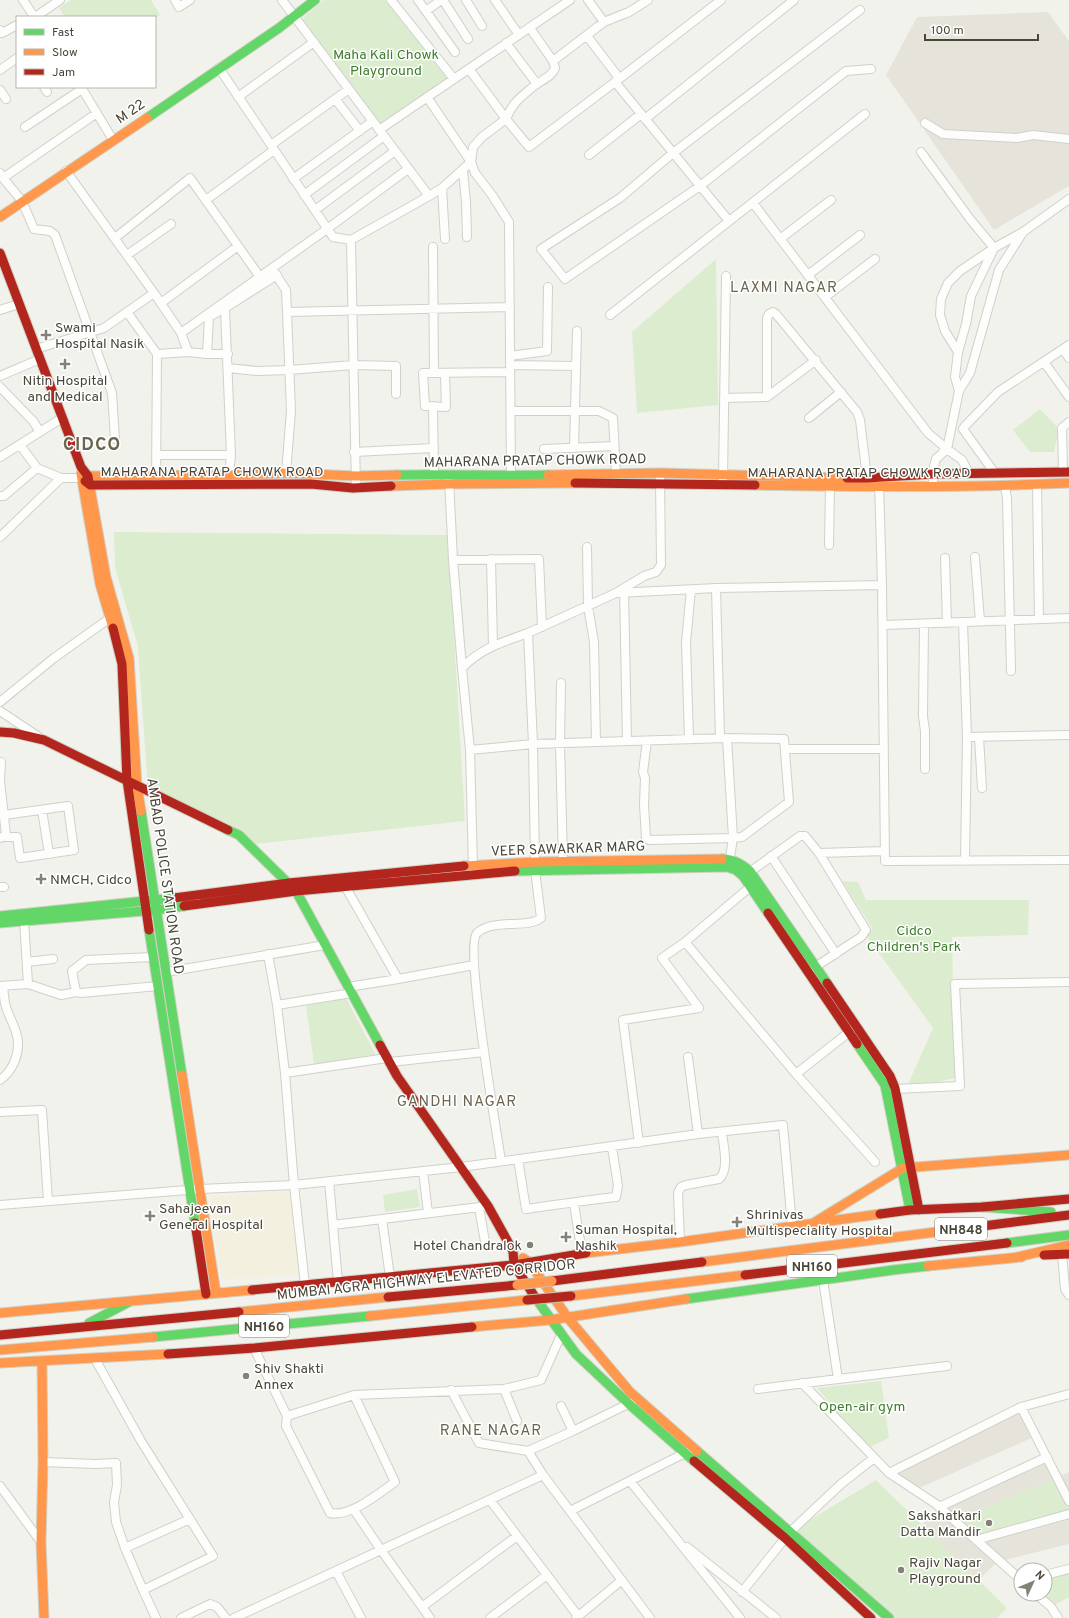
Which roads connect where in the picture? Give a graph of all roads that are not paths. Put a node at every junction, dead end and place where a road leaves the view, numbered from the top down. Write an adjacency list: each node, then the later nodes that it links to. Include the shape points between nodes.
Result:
1 (23, 0): 19 (street)
2 (60, 0): 19 (street)
3 (175, 0): 4 (street, via 179,7)
4 (190, 0)
5 (282, 0): 20 (street)
6 (315, 0): 20 (main road, M 22)
7 (391, 0): 38 (street)
8 (418, 0): 18 (street)
9 (442, 0): 18 (street); 28 (street)
10 (466, 0): 23 (street)
11 (495, 0): 26 (street)
12 (570, 0): 24 (street)
13 (588, 0): 21 (street)
14 (648, 0): 21 (street, via 629,12)
15 (721, 0): 39 (street)
16 (794, 0): 50 (street)
17 (860, 10): 62 (street)
18 (426, 11): 31 (street)
19 (33, 16)
20 (295, 16): 29 (street); 34 (main road, M 22)
21 (604, 22): 27 (street)
22 (16, 26): 25 (street)
23 (482, 26)
24 (530, 28): 26 (street); 33 (street)
25 (1, 33)
26 (519, 35): 30 (street)
27 (587, 36): 33 (street); 39 (street)
28 (468, 39)
29 (314, 42): 42 (street); 44 (street)
30 (506, 44): 35 (street); 40 (street)
31 (456, 52)
32 (16, 59): 36 (street)
33 (553, 61): 40 (street, via 555,70)
34 (219, 68): 44 (street); 58 (main road, M 22)
35 (469, 69): 38 (street); 51 (street)
36 (0, 70)
37 (871, 70): 70 (street, via 846,71)
38 (454, 79): 45 (street)
39 (617, 80): 50 (street); 51 (street, via 529,147)
40 (537, 84): 51 (street, via 511,108)
41 (82, 88): 48 (street); 54 (street)
42 (349, 89): 46 (street); 52 (street)
43 (0, 90): 47 (street)
44 (238, 97): 59 (street)
45 (427, 97): 56 (street); 64 (street)
46 (335, 99): 55 (street); 59 (street)
47 (6, 100)
48 (97, 113): 58 (street); 68 (street)
49 (865, 114): 78 (street)
50 (643, 116): 62 (street); 63 (street)
51 (506, 119): 64 (street, via 473,146)
52 (373, 121): 55 (street); 56 (street)
53 (925, 123): 57 (street, via 943,134 1017,138 1033,135)
54 (25, 127)
55 (360, 131): 69 (street)
56 (382, 133): 60 (street); 72 (street)
57 (1069, 139)
58 (113, 140): 67 (main road, M 22)
59 (272, 147): 69 (street); 75 (street)
60 (395, 151): 65 (street); 79 (street)
61 (920, 152): 93 (street)
62 (673, 153): 70 (street); 70 (street, via 620,198 540,249 565,279)
63 (589, 155)
64 (471, 162): 66 (street); 106 (street, via 509,222)
65 (408, 169): 73 (street); 83 (street)
66 (463, 170): 71 (street); 86 (street)
67 (66, 171): 77 (main road, M 22); 87 (street)
68 (2, 176): 77 (street)
69 (293, 179): 72 (street)
70 (700, 186): 81 (street)
71 (442, 188): 73 (street); 88 (street)
72 (304, 195): 79 (street)
73 (429, 196): 90 (street)
74 (1069, 199): 84 (street)
75 (206, 200): 87 (street, via 190,178); 91 (street)
76 (831, 200): 89 (street)
77 (22, 201): 80 (main road, M 22); 115 (street, via 34,229 50,231 55,235)
78 (753, 203): 81 (street); 89 (street)
79 (314, 210): 83 (street)
80 (0, 217)
81 (729, 221): 113 (street)
82 (170, 224): 95 (street)
83 (328, 229): 90 (street, via 333,237); 97 (street)
84 (1023, 232): 93 (street); 138 (street, via 999,270 970,373)
85 (860, 235): 98 (street)
86 (467, 237)
87 (114, 238): 95 (street)
88 (445, 239)
89 (780, 239): 98 (street)
90 (351, 240): 110 (street)
91 (238, 246): 100 (street); 105 (street)
92 (433, 247): 108 (street)
93 (994, 248): 120 (street, via 971,296); 120 (street, via 960,271 948,283 941,299 940,315)
94 (0, 253): 104 (main road, AMBAD POLICE STATION ROAD)
95 (127, 255): 102 (street)
96 (875, 259): 103 (street)
97 (274, 272): 100 (street); 107 (street); 112 (street, via 286,290)
98 (808, 275): 103 (street)
99 (726, 276): 143 (street)
100 (260, 277): 116 (street)
101 (548, 287): 124 (street, via 547,351)
102 (154, 293): 105 (street); 111 (street)
103 (825, 297): 159 (street, via 928,432)
104 (19, 304): 109 (street); 118 (main road, AMBAD POLICE STATION ROAD)
105 (161, 304): 116 (street)
106 (510, 307): 108 (street); 124 (street)
107 (225, 308): 122 (street, via 209,316); 123 (street)
108 (433, 308): 110 (street); 134 (street)
109 (0, 310)
110 (352, 310): 112 (street); 129 (street)
111 (127, 312): 115 (street, via 104,328); 121 (street)
112 (286, 312): 133 (street)
113 (610, 315)
114 (577, 331): 130 (street)
115 (90, 333): 118 (street); 152 (street, via 112,393)
116 (181, 333): 119 (street)
117 (1066, 347): 125 (street); 128 (street)
118 (36, 349): 126 (main road, AMBAD POLICE STATION ROAD)
119 (188, 352): 121 (street); 122 (street)
120 (958, 352): 138 (street, via 955,377)
121 (157, 354): 162 (street)
122 (206, 354): 123 (street)
123 (228, 354): 131 (street)
124 (510, 356): 132 (street)
125 (1069, 358)
126 (40, 359): 136 (street); 147 (main road, AMBAD POLICE STATION ROAD)
127 (816, 360): 139 (street); 141 (street); 141 (street, via 776,314 769,314)
128 (1044, 362): 142 (street); 165 (street, via 998,392 963,429)
129 (353, 365): 133 (street); 140 (street, via 396,366); 160 (street)
130 (576, 366): 132 (street); 146 (street)
131 (228, 368): 133 (street, via 257,371); 163 (street)
132 (510, 369): 135 (street); 145 (street)
133 (289, 370): 167 (street, via 290,411)
134 (434, 373): 135 (street); 144 (street, via 423,373 425,406)
135 (446, 374): 144 (street, via 446,406)
136 (0, 376)
137 (0, 387): 151 (street)
138 (960, 391): 159 (street)
139 (841, 392): 148 (street); 177 (street, via 858,412)
140 (396, 394)
141 (767, 397): 143 (street)
142 (1069, 397)
143 (724, 398): 180 (street)
144 (433, 406): 156 (street)
145 (511, 411): 146 (street); 182 (street)
146 (575, 411): 155 (street, via 599,411 613,418); 157 (street)
147 (62, 418): 151 (street); 181 (main road, AMBAD POLICE STATION ROAD)
148 (809, 418)
149 (1069, 422): 150 (street)
150 (1062, 428): 154 (street); 166 (street)
151 (40, 432): 153 (street)
152 (115, 439)
153 (20, 445): 161 (street); 164 (street)
154 (1069, 445)
155 (614, 446): 157 (street); 170 (street)
156 (434, 448): 160 (street); 174 (street)
157 (574, 448): 158 (street)
158 (544, 449)
159 (947, 449): 169 (street, via 962,460); 171 (street, via 936,459)
160 (354, 452): 175 (street)
161 (1, 455)
162 (157, 455): 163 (street); 172 (street)
163 (230, 455): 173 (street)
164 (37, 468): 176 (street); 192 (street, via 4,496)
165 (994, 472): 166 (main road, MAHARANA PRATAP CHOWK ROAD); 169 (main road, MAHARANA PRATAP CHOWK ROAD)
166 (1066, 472)
167 (286, 473): 173 (main road, MAHARANA PRATAP CHOWK ROAD); 175 (main road, MAHARANA PRATAP CHOWK ROAD)
168 (660, 473): 170 (main road, MAHARANA PRATAP CHOWK ROAD); 180 (main road, MAHARANA PRATAP CHOWK ROAD); 183 (street)
169 (969, 473): 171 (main road, MAHARANA PRATAP CHOWK ROAD)
170 (616, 474): 182 (main road, MAHARANA PRATAP CHOWK ROAD)
171 (933, 474): 178 (main road, MAHARANA PRATAP CHOWK ROAD); 190 (street)
172 (156, 475): 173 (main road, MAHARANA PRATAP CHOWK ROAD); 181 (main road, MAHARANA PRATAP CHOWK ROAD); 186 (street)
173 (229, 475)
174 (434, 475): 175 (main road, MAHARANA PRATAP CHOWK ROAD); 179 (main road, MAHARANA PRATAP CHOWK ROAD)
175 (356, 476): 191 (street)
176 (61, 478): 181 (street); 193 (street)
177 (867, 478): 178 (main road, MAHARANA PRATAP CHOWK ROAD); 180 (main road, MAHARANA PRATAP CHOWK ROAD)
178 (879, 478): 189 (street)
179 (449, 479): 182 (main road, MAHARANA PRATAP CHOWK ROAD); 191 (main road, MAHARANA PRATAP CHOWK ROAD); 199 (street)
180 (723, 479): 183 (main road, MAHARANA PRATAP CHOWK ROAD); 188 (main road, MAHARANA PRATAP CHOWK ROAD)
181 (86, 480): 186 (main road, MAHARANA PRATAP CHOWK ROAD); 205 (main road, AMBAD POLICE STATION ROAD, via 100,584); 241 (main road, AMBAD POLICE STATION ROAD, via 106,577 130,658)
182 (511, 480): 183 (main road, MAHARANA PRATAP CHOWK ROAD)
183 (660, 483): 203 (street, via 661,565 656,572 644,576)
184 (1069, 483): 185 (main road, MAHARANA PRATAP CHOWK ROAD)
185 (1037, 484): 187 (main road, MAHARANA PRATAP CHOWK ROAD); 207 (street)
186 (157, 485): 191 (main road, MAHARANA PRATAP CHOWK ROAD, via 311,484)
187 (1005, 486): 190 (main road, MAHARANA PRATAP CHOWK ROAD); 208 (street)
188 (830, 487): 189 (main road, MAHARANA PRATAP CHOWK ROAD); 194 (street)
189 (879, 487): 190 (main road, MAHARANA PRATAP CHOWK ROAD); 200 (street)
190 (933, 487)
191 (356, 488)
192 (0, 496)
193 (0, 537)
194 (829, 545)
195 (586, 547): 204 (street)
196 (975, 557): 209 (street)
197 (945, 558): 211 (street)
198 (491, 559): 199 (street); 214 (street, via 538,559); 216 (street)
199 (453, 560): 217 (street)
200 (882, 585): 201 (street); 213 (street)
201 (716, 588): 202 (street); 225 (street)
202 (691, 590): 203 (street); 227 (street, via 686,642)
203 (621, 591): 204 (street); 229 (street)
204 (588, 606): 214 (street); 231 (street, via 594,642)
205 (110, 618): 220 (street, via 54,658); 239 (main road, AMBAD POLICE STATION ROAD, via 122,664)
206 (1069, 618): 207 (street)
207 (1040, 619): 208 (street)
208 (1009, 620): 209 (street); 218 (street)
209 (980, 621): 210 (street)
210 (963, 622): 211 (street); 226 (street)
211 (947, 623): 212 (street)
212 (924, 624): 213 (street); 238 (street)
213 (883, 625): 235 (street)
214 (542, 627): 215 (street)
215 (528, 633): 216 (street); 232 (street)
216 (493, 646): 217 (street, via 484,649)
217 (462, 668): 236 (street)
218 (1011, 671)
219 (561, 683): 233 (street)
220 (0, 702)
221 (0, 711): 228 (street)
222 (0, 732): 228 (main road)
223 (1069, 736): 224 (street)
224 (978, 737): 226 (street); 242 (street)
225 (723, 738): 227 (street); 234 (street, via 784,739); 246 (street)
226 (967, 738): 252 (street)
227 (689, 739): 230 (street)
228 (44, 740): 239 (main road)
229 (627, 741): 230 (street); 231 (street)
230 (647, 741): 246 (street, via 643,772 646,838)
231 (596, 742): 233 (street)
232 (533, 744): 233 (street); 236 (street); 255 (street)
233 (560, 744): 253 (street)
234 (785, 749): 235 (street); 246 (street, via 789,802 742,837)
235 (884, 749): 247 (street)
236 (470, 750): 256 (street)
237 (1, 762): 240 (street)
238 (925, 769)
239 (127, 780): 241 (main road); 263 (main road, AMBAD POLICE STATION ROAD)
240 (0, 781): 244 (street)
241 (137, 786): 258 (main road, via 239,835); 262 (main road, AMBAD POLICE STATION ROAD)
242 (982, 788)
243 (42, 810): 244 (street); 249 (street); 249 (street, via 68,806 74,850)
244 (4, 815): 245 (street, via 6,835)
245 (2, 838): 249 (street, via 17,837 20,858)
246 (733, 838): 254 (street)
247 (885, 851): 248 (street); 252 (street, via 885,861)
248 (819, 853): 250 (street, via 805,836 800,836); 271 (street, via 866,928 863,935)
249 (49, 854)
250 (771, 856): 257 (street); 271 (street)
251 (1069, 860): 252 (street)
252 (965, 861)
253 (563, 862): 254 (main road, VEER SAWARKAR MARG); 255 (main road, VEER SAWARKAR MARG)
254 (729, 863): 255 (main road, VEER SAWARKAR MARG); 257 (main road, via 736,870)
255 (535, 866): 256 (main road, VEER SAWARKAR MARG); 275 (street, via 541,918 530,922 492,926 478,932 474,939)
256 (473, 870): 258 (main road, VEER SAWARKAR MARG); 259 (main road, VEER SAWARKAR MARG)
257 (746, 874): 260 (main road); 276 (main road)
258 (289, 883): 261 (main road); 262 (main road, VEER SAWARKAR MARG)
259 (345, 886): 261 (main road, VEER SAWARKAR MARG); 278 (street)
260 (750, 887): 268 (street); 276 (main road)
261 (296, 892): 262 (main road, VEER SAWARKAR MARG); 269 (main road)
262 (156, 905): 263 (main road, VEER SAWARKAR MARG); 277 (main road, AMBAD POLICE STATION ROAD)
263 (145, 906): 264 (main road, VEER SAWARKAR MARG); 272 (main road, AMBAD POLICE STATION ROAD)
264 (58, 913): 265 (main road, VEER SAWARKAR MARG); 266 (main road, VEER SAWARKAR MARG)
265 (0, 916)
266 (24, 920): 267 (main road, VEER SAWARKAR MARG); 274 (street)
267 (0, 923)
268 (685, 942): 291 (street); 297 (street, via 662,958 699,1008 623,1020)
269 (325, 945): 270 (street); 283 (main road)
270 (268, 954): 277 (street); 285 (street)
271 (836, 954): 276 (street)
272 (153, 957): 282 (main road, AMBAD POLICE STATION ROAD); 284 (street, via 86,960 72,971)
273 (53, 959): 274 (street)
274 (27, 962): 280 (street)
275 (474, 965): 278 (street); 287 (street)
276 (812, 970): 286 (main road)
277 (166, 972): 308 (main road, AMBAD POLICE STATION ROAD)
278 (398, 979): 283 (street)
279 (1069, 982): 293 (street, via 955,984 960,1086)
280 (28, 984): 281 (street); 284 (street, via 61,995)
281 (1, 986): 292 (street, via 18,1046 12,1069)
282 (158, 986): 284 (street); 309 (main road, AMBAD POLICE STATION ROAD)
283 (350, 990): 285 (street); 289 (main road)
284 (76, 992)
285 (277, 1005): 290 (street)
286 (853, 1029): 291 (street); 293 (main road, via 890,1076); 304 (main road, via 887,1089)
287 (484, 1052): 289 (street); 301 (street)
288 (688, 1057): 296 (street)
289 (388, 1060): 290 (street); 303 (main road)
290 (285, 1073): 307 (street)
291 (796, 1074): 302 (street)
292 (0, 1080)
293 (895, 1089): 304 (main road)
294 (0, 1112): 311 (street, via 42,1110)
295 (722, 1132): 296 (street); 322 (street, via 783,1125); 326 (street, via 725,1161 723,1175 719,1179 686,1185 678,1193)
296 (698, 1134): 297 (street)
297 (639, 1143): 298 (street)
298 (612, 1147): 300 (street); 312 (street, via 618,1186 616,1197)
299 (1069, 1155): 304 (main road)
300 (518, 1159): 301 (street); 312 (street, via 526,1209)
301 (501, 1161): 303 (street)
302 (875, 1162)
303 (460, 1167): 305 (street); 314 (main road)
304 (907, 1167): 316 (main road); 320 (main road)
305 (423, 1171): 306 (street); 317 (street)
306 (328, 1181): 307 (street); 321 (street)
307 (294, 1185): 308 (street); 337 (street)
308 (200, 1189): 309 (street); 338 (main road, AMBAD POLICE STATION ROAD)
309 (189, 1190): 311 (street); 339 (main road, AMBAD POLICE STATION ROAD)
310 (1069, 1199): 315 (main road)
311 (48, 1201): 313 (street)
312 (574, 1204): 329 (street)
313 (0, 1205)
314 (483, 1206): 317 (street); 325 (street); 328 (main road)
315 (982, 1207): 316 (main road); 318 (main road)
316 (915, 1210): 320 (main road)
317 (428, 1213): 319 (street)
318 (1069, 1214): 323 (main road, MUMBAI AGRA HIGHWAY ELEVATED CORRIDOR / NH848)
319 (382, 1219): 321 (street); 334 (street)
320 (815, 1222): 322 (main road)
321 (332, 1225): 336 (street)
322 (792, 1225): 326 (main road)
323 (918, 1234): 345 (main road, MUMBAI AGRA HIGHWAY ELEVATED CORRIDOR / NH160, bridge, via 552,1281)
324 (1069, 1235): 349 (main road, NH160, bridge, via 571,1296)
325 (485, 1242)
326 (680, 1242): 329 (main road)
327 (1069, 1245): 331 (main road)
328 (512, 1251): 332 (main road); 333 (main road)
329 (582, 1253): 332 (main road)
330 (1066, 1254): 331 (main road); 340 (street, via 1065,1289)
331 (1014, 1258): 335 (main road)
332 (529, 1262): 333 (main road); 343 (main road)
333 (514, 1265): 334 (main road); 344 (main road)
334 (390, 1277): 336 (main road)
335 (824, 1280): 343 (main road); 354 (street)
336 (338, 1282): 337 (main road)
337 (305, 1285): 338 (main road)
338 (216, 1293): 339 (main road)
339 (206, 1294): 341 (main road)
340 (1069, 1295)
341 (129, 1302): 342 (main road); 345 (main road)
342 (0, 1313)
343 (568, 1318): 344 (main road); 361 (main road)
344 (550, 1320): 347 (main road); 348 (main road)
345 (81, 1327): 346 (main road, MUMBAI AGRA HIGHWAY ELEVATED CORRIDOR / NH160)
346 (0, 1335)
347 (561, 1335): 357 (street, via 541,1380); 362 (main road, via 576,1354)
348 (254, 1348): 350 (main road); 365 (street)
349 (0, 1350)
350 (95, 1359): 351 (main road); 384 (street, via 141,1441)
351 (42, 1361): 352 (main road); 373 (main road)
352 (0, 1363)
353 (947, 1366): 354 (street)
354 (838, 1379): 355 (street)
355 (802, 1383): 356 (street); 372 (street)
356 (758, 1388)
357 (504, 1389): 358 (street); 366 (street)
358 (451, 1390): 360 (street); 369 (street, via 480,1444)
359 (1069, 1394): 364 (street)
360 (354, 1395): 365 (street); 381 (street, via 395,1482)
361 (638, 1399): 362 (street); 368 (main road)
362 (629, 1404): 367 (street); 370 (main road)
363 (561, 1406): 367 (street)
364 (1021, 1407): 371 (street); 374 (street)
365 (287, 1416): 381 (street, via 286,1426 330,1513)
366 (518, 1421)
367 (573, 1432): 369 (street)
368 (695, 1449): 370 (street); 385 (main road)
369 (528, 1451): 375 (street)
370 (685, 1454): 376 (street); 385 (main road)
371 (1047, 1457): 379 (street); 380 (street)
372 (874, 1458): 374 (street); 385 (street, via 841,1484)
373 (43, 1462): 389 (main road); 390 (street, via 116,1463 116,1522)
374 (889, 1473): 380 (street)
375 (543, 1475): 378 (street); 382 (street)
376 (630, 1481): 382 (street); 387 (street)
377 (0, 1486): 389 (street)
378 (490, 1500): 386 (street); 391 (street)
379 (1069, 1501)
380 (939, 1507): 388 (street)
381 (354, 1510): 391 (street)
382 (570, 1511): 397 (street)
383 (1069, 1514): 388 (street)
384 (190, 1519): 390 (street); 398 (street, via 213,1556)
385 (788, 1535): 399 (street); 414 (main road); 415 (main road)
386 (517, 1536): 396 (street); 401 (street)
387 (675, 1538): 399 (street); 412 (street)
388 (976, 1540): 394 (street)
389 (41, 1542): 403 (main road)
390 (125, 1548): 398 (street)
391 (381, 1550): 393 (street); 401 (street)
392 (1069, 1570): 395 (street)
393 (336, 1571): 407 (street); 408 (street)
394 (1013, 1573)
395 (1053, 1573)
396 (547, 1575): 402 (street); 410 (street)
397 (622, 1580): 402 (street); 411 (street)
398 (143, 1590): 404 (street)
399 (742, 1592): 413 (street)
400 (1045, 1602): 416 (street)
401 (422, 1606): 409 (street)
402 (577, 1617)
403 (44, 1618)
404 (156, 1618)
405 (181, 1618): 406 (street, via 210,1604 217,1607)
406 (226, 1618)
407 (234, 1618)
408 (360, 1618)
409 (430, 1618)
410 (490, 1618)
411 (650, 1618)
412 (740, 1618)
413 (776, 1618)
414 (870, 1618)
415 (889, 1618)
416 (1058, 1618)

